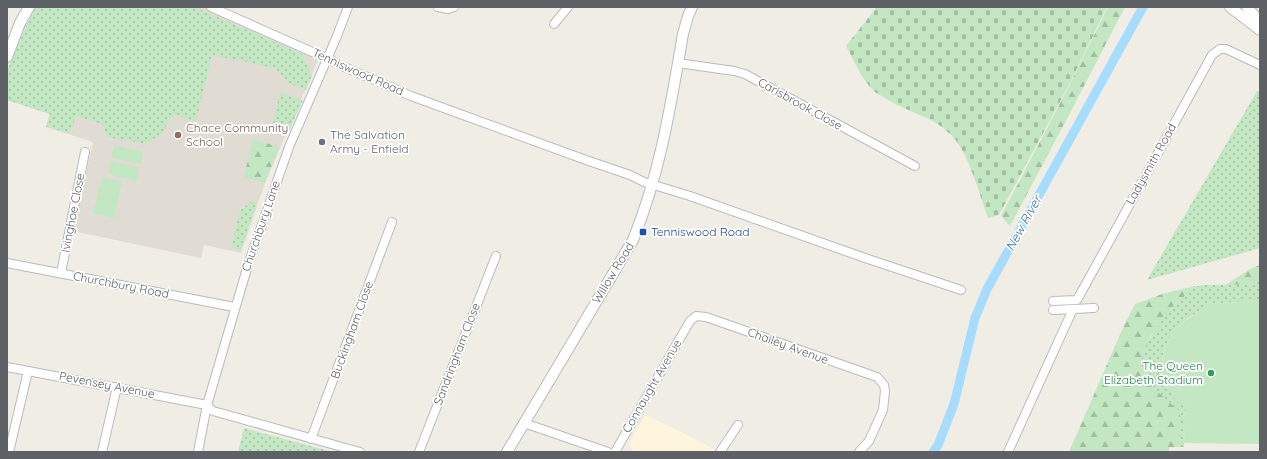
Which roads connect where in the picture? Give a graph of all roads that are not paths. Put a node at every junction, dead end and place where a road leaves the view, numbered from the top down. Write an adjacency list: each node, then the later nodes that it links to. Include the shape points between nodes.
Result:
1 (29, 7): 13 (street)
2 (211, 7): 14 (street, Tenniswood Road)
3 (348, 7): 14 (street, Churchbury Lane)
4 (438, 7): 5 (street)
5 (454, 7)
6 (568, 7): 11 (street)
7 (692, 7): 15 (street, Willow Road, via 683,34)
8 (1230, 7): 12 (street)
9 (1247, 7): 10 (street)
10 (1260, 22)
11 (554, 24)
12 (1260, 30)
13 (7, 57)
14 (328, 59): 19 (street, Tenniswood Road, via 411,96); 26 (street, Churchbury Lane, via 287,154)
15 (678, 63): 18 (street, Carisbrook Close, via 745,74); 19 (street, Willow Road)
16 (1260, 66): 25 (street, Ladysmith Road, via 1226,49 1220,49 1212,54 1077,300)
17 (85, 152): 23 (street, Ivinghoe Close)
18 (915, 166)
19 (653, 185): 24 (street, Tenniswood Road); 35 (street, Willow Road, via 633,240)
20 (392, 222): 37 (street, Buckingham Close)
21 (496, 256): 42 (street, Sandringham Close)
22 (7, 263): 23 (street, Churchbury Road)
23 (61, 273): 26 (street, Churchbury Road)
24 (961, 290)
25 (1053, 301)
26 (234, 308): 34 (street, Churchbury Lane)
27 (1094, 308): 28 (street)
28 (1073, 309): 29 (street); 48 (street)
29 (1053, 310)
30 (690, 321): 45 (street, Connaught Avenue); 47 (street, Chailey Avenue, via 696,316 706,317 877,378 884,385 883,410 869,441)
31 (7, 367): 32 (street, Pevensey Avenue)
32 (28, 371): 33 (street, Pevensey Avenue); 38 (street)
33 (117, 387): 34 (street, Pevensey Avenue); 39 (street)
34 (207, 405): 37 (street, Pevensey Avenue, via 213,411); 40 (street, Churchbury Lane)
35 (524, 423): 43 (street, Willow Road); 44 (street)
36 (738, 425): 46 (street)
37 (311, 439): 41 (street, Pevensey Avenue)
38 (9, 452)
39 (102, 452)
40 (198, 452)
41 (360, 452)
42 (419, 452)
43 (507, 452)
44 (608, 452)
45 (615, 452)
46 (720, 452)
47 (859, 452)
48 (1008, 452)

